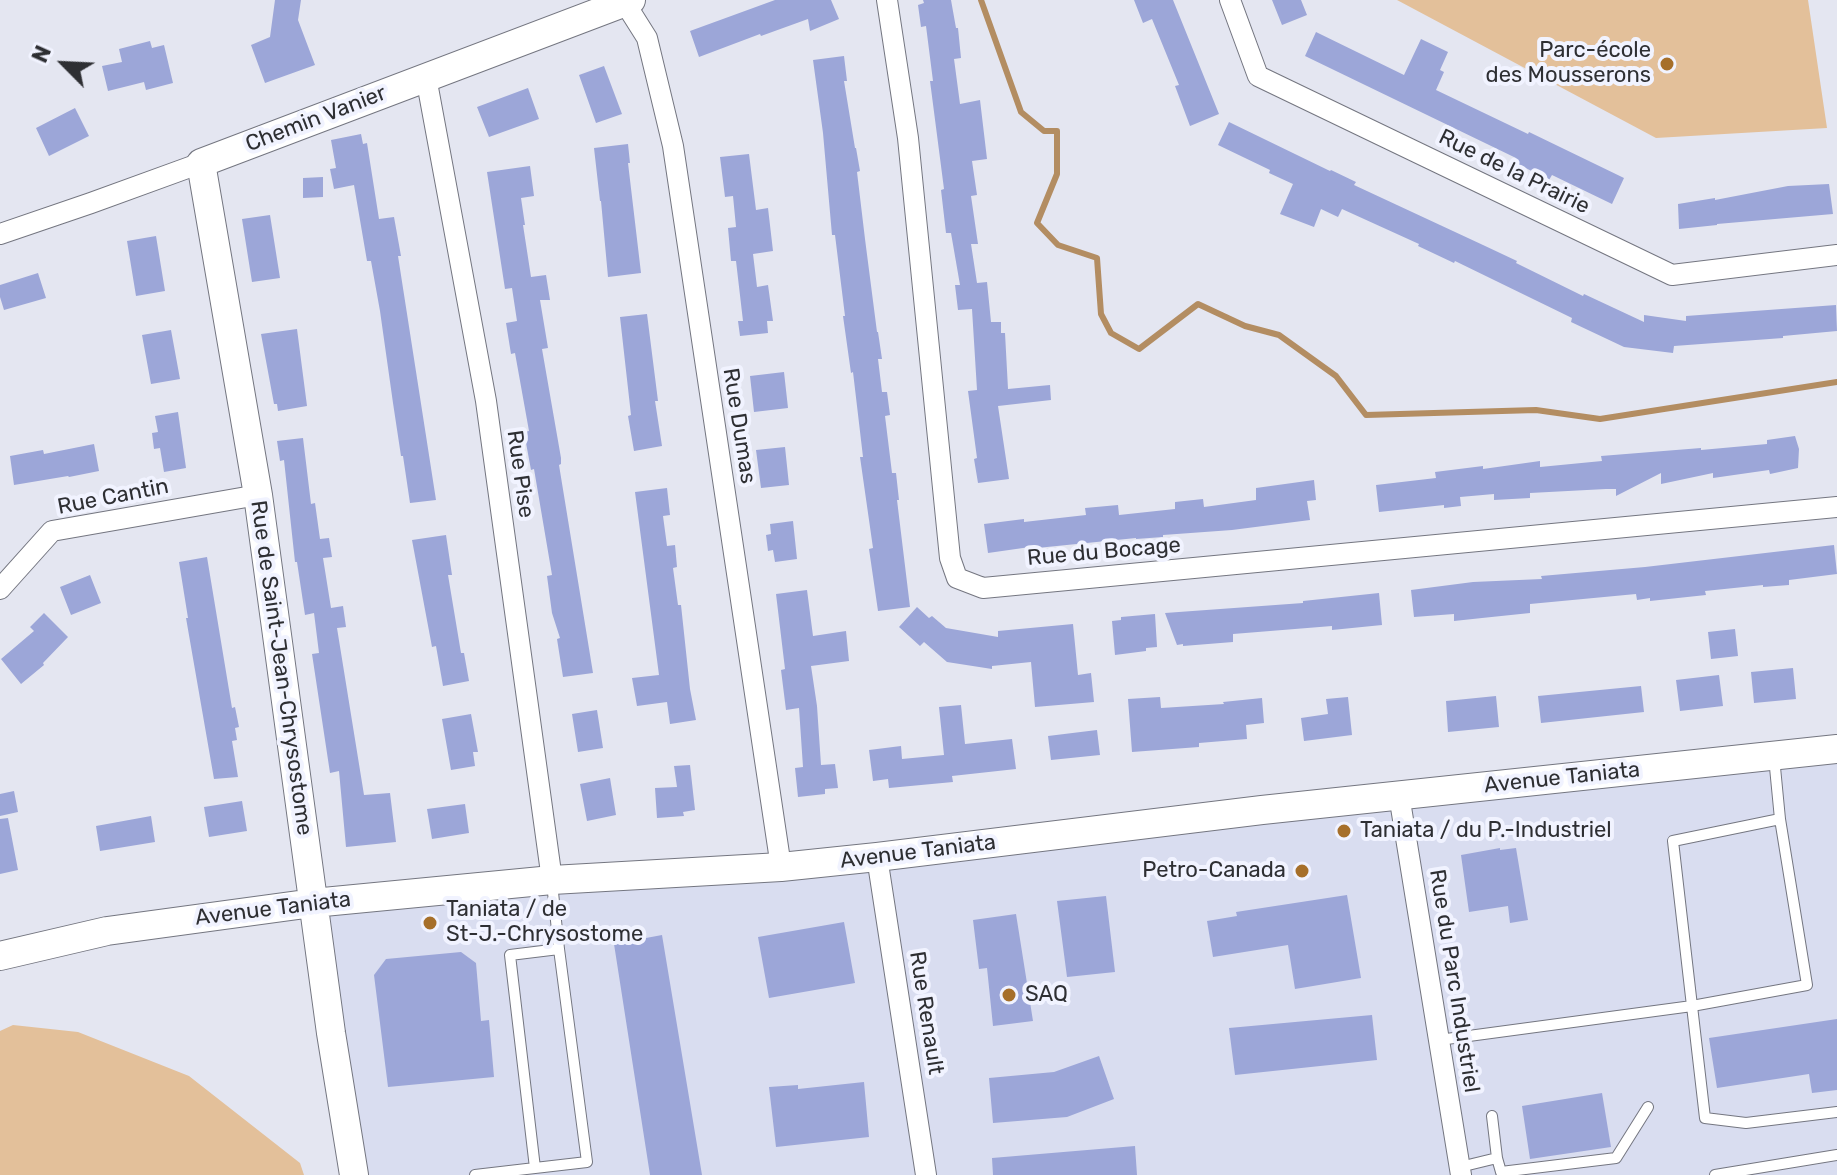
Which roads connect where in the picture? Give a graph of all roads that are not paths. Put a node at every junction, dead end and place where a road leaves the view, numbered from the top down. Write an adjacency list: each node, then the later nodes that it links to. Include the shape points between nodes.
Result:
1 (887, 0): 9 (street, Rue du Bocage, via 908,138 950,558 957,578 983,588)
2 (1230, 0): 7 (street, Rue de la Prairie, via 1258,76 1672,275)
3 (626, 1): 4 (main road, Chemin Vanier); 16 (street, Rue Dumas, via 647,38 673,146)
4 (426, 77): 5 (main road, Chemin Vanier); 17 (street, Rue Pise, via 486,401)
5 (201, 163): 6 (street, Chemin Vanier); 8 (main road, Rue de Saint-Jean-Chrysostome)
6 (0, 234)
7 (1837, 255)
8 (258, 495): 10 (street, Rue Cantin, via 52,531); 18 (main road, Rue de Saint-Jean-Chrysostome)
9 (1837, 507)
10 (0, 589)
11 (1837, 749): 12 (main road, Avenue Taniata)
12 (1774, 755): 13 (main road, Avenue Taniata); 14 (lane)
13 (1399, 795): 15 (main road, Avenue Taniata); 22 (street, Rue du Parc Industriel)
14 (1780, 819): 21 (lane, via 1673,841); 21 (lane, via 1807,985)
15 (877, 857): 16 (main road, Avenue Taniata); 32 (street, Rue Renault)
16 (781, 867): 17 (main road, Avenue Taniata)
17 (552, 880): 18 (main road, Avenue Taniata); 19 (lane)
18 (313, 903): 20 (main road, Avenue Taniata, via 107,931); 30 (main road, Rue de Saint-Jean-Chrysostome)
19 (559, 949): 28 (lane, via 510,955); 28 (lane, via 587,1162)
20 (0, 956)
21 (1692, 1006): 22 (lane); 24 (lane, via 1705,1118 1746,1123)
22 (1439, 1040): 29 (street, Rue du Parc Industriel)
23 (1648, 1107): 27 (lane, via 1616,1158 1501,1172)
24 (1837, 1112)
25 (1492, 1116): 27 (lane)
26 (1837, 1155): 33 (lane)
27 (1497, 1158): 29 (lane)
28 (535, 1168): 31 (lane)
29 (1460, 1171)
30 (354, 1175)
31 (475, 1175)
32 (926, 1175)
33 (1715, 1175)

